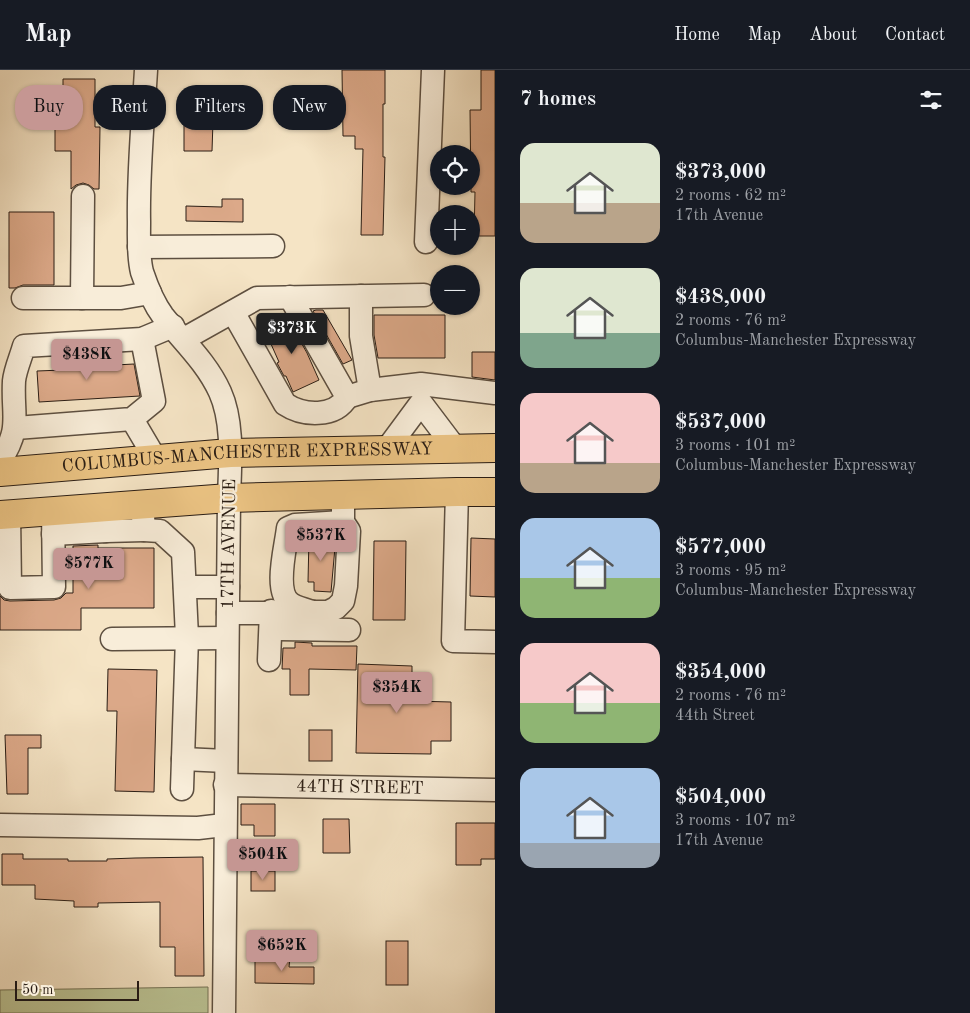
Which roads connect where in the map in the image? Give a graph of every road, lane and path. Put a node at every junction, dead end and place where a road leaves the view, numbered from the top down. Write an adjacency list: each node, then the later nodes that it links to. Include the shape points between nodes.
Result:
1 (146, 70): 6 (street, 17TH AVENUE, via 138,205)
2 (434, 70): 4 (street)
3 (83, 196): 12 (street)
4 (426, 242)
5 (273, 246): 6 (street)
6 (139, 247): 7 (street, 17TH AVENUE)
7 (150, 293): 12 (street, via 121,298); 14 (street, 17TH AVENUE, via 162,315)
8 (424, 295): 9 (street)
9 (361, 296): 10 (street); 16 (street, via 361,336)
10 (290, 297): 13 (street, via 257,298); 19 (street)
11 (23, 298): 12 (street)
12 (82, 298)
13 (233, 312): 14 (street); 19 (street, via 284,404 294,410 312,413 338,408)
14 (178, 332): 15 (street); 25 (street, 17TH AVENUE, via 206,368 220,393 228,425)
15 (142, 339): 20 (street, via 154,401); 21 (street, via 24,346 14,379)
16 (370, 390): 17 (street); 19 (street)
17 (421, 393): 18 (street); 22 (street); 24 (street)
18 (495, 393)
19 (347, 397)
20 (132, 419): 21 (street); 26 (street)
21 (16, 428): 27 (street)
22 (455, 448): 23 (main road, COLUMBUS-MANCHESTER EXPRESSWAY); 24 (main road, COLUMBUS-MANCHESTER EXPRESSWAY)
23 (495, 448)
24 (387, 449): 25 (main road, COLUMBUS-MANCHESTER EXPRESSWAY)
25 (230, 453): 26 (main road, COLUMBUS-MANCHESTER EXPRESSWAY); 32 (street, 17TH AVENUE)
26 (155, 458): 28 (main road, COLUMBUS-MANCHESTER EXPRESSWAY)
27 (0, 461)
28 (0, 472)
29 (458, 492): 30 (main road); 31 (main road); 47 (street, via 453,641)
30 (495, 492)
31 (343, 494): 32 (main road); 35 (street)
32 (229, 498): 34 (main road); 39 (street, 17TH AVENUE)
33 (4, 515): 36 (main road); 36 (street, via 10,588 54,587)
34 (143, 517): 36 (main road); 38 (street, via 183,552)
35 (343, 522): 37 (street, via 288,528); 40 (street, via 349,531 343,601 328,612)
36 (53, 523)
37 (281, 586): 40 (street, via 290,604); 42 (street, via 274,592)
38 (185, 587): 39 (street); 44 (street)
39 (228, 587): 41 (street, 17TH AVENUE)
40 (313, 612): 42 (street, via 281,616)
41 (228, 613): 42 (street); 45 (street, 17TH AVENUE)
42 (271, 621): 43 (street); 48 (street)
43 (350, 630)
44 (187, 637): 45 (street); 46 (street); 49 (street)
45 (227, 638): 50 (street, 17TH AVENUE)
46 (112, 639)
47 (495, 642)
48 (270, 660)
49 (183, 759): 50 (street); 52 (street)
50 (226, 761): 51 (street, 17TH AVENUE)
51 (225, 785): 53 (street, 44TH STREET); 55 (street, 17TH AVENUE)
52 (182, 789)
53 (495, 790)
54 (0, 825): 55 (street, via 198,828)
55 (224, 825): 56 (street, 17TH AVENUE)
56 (224, 1013)

